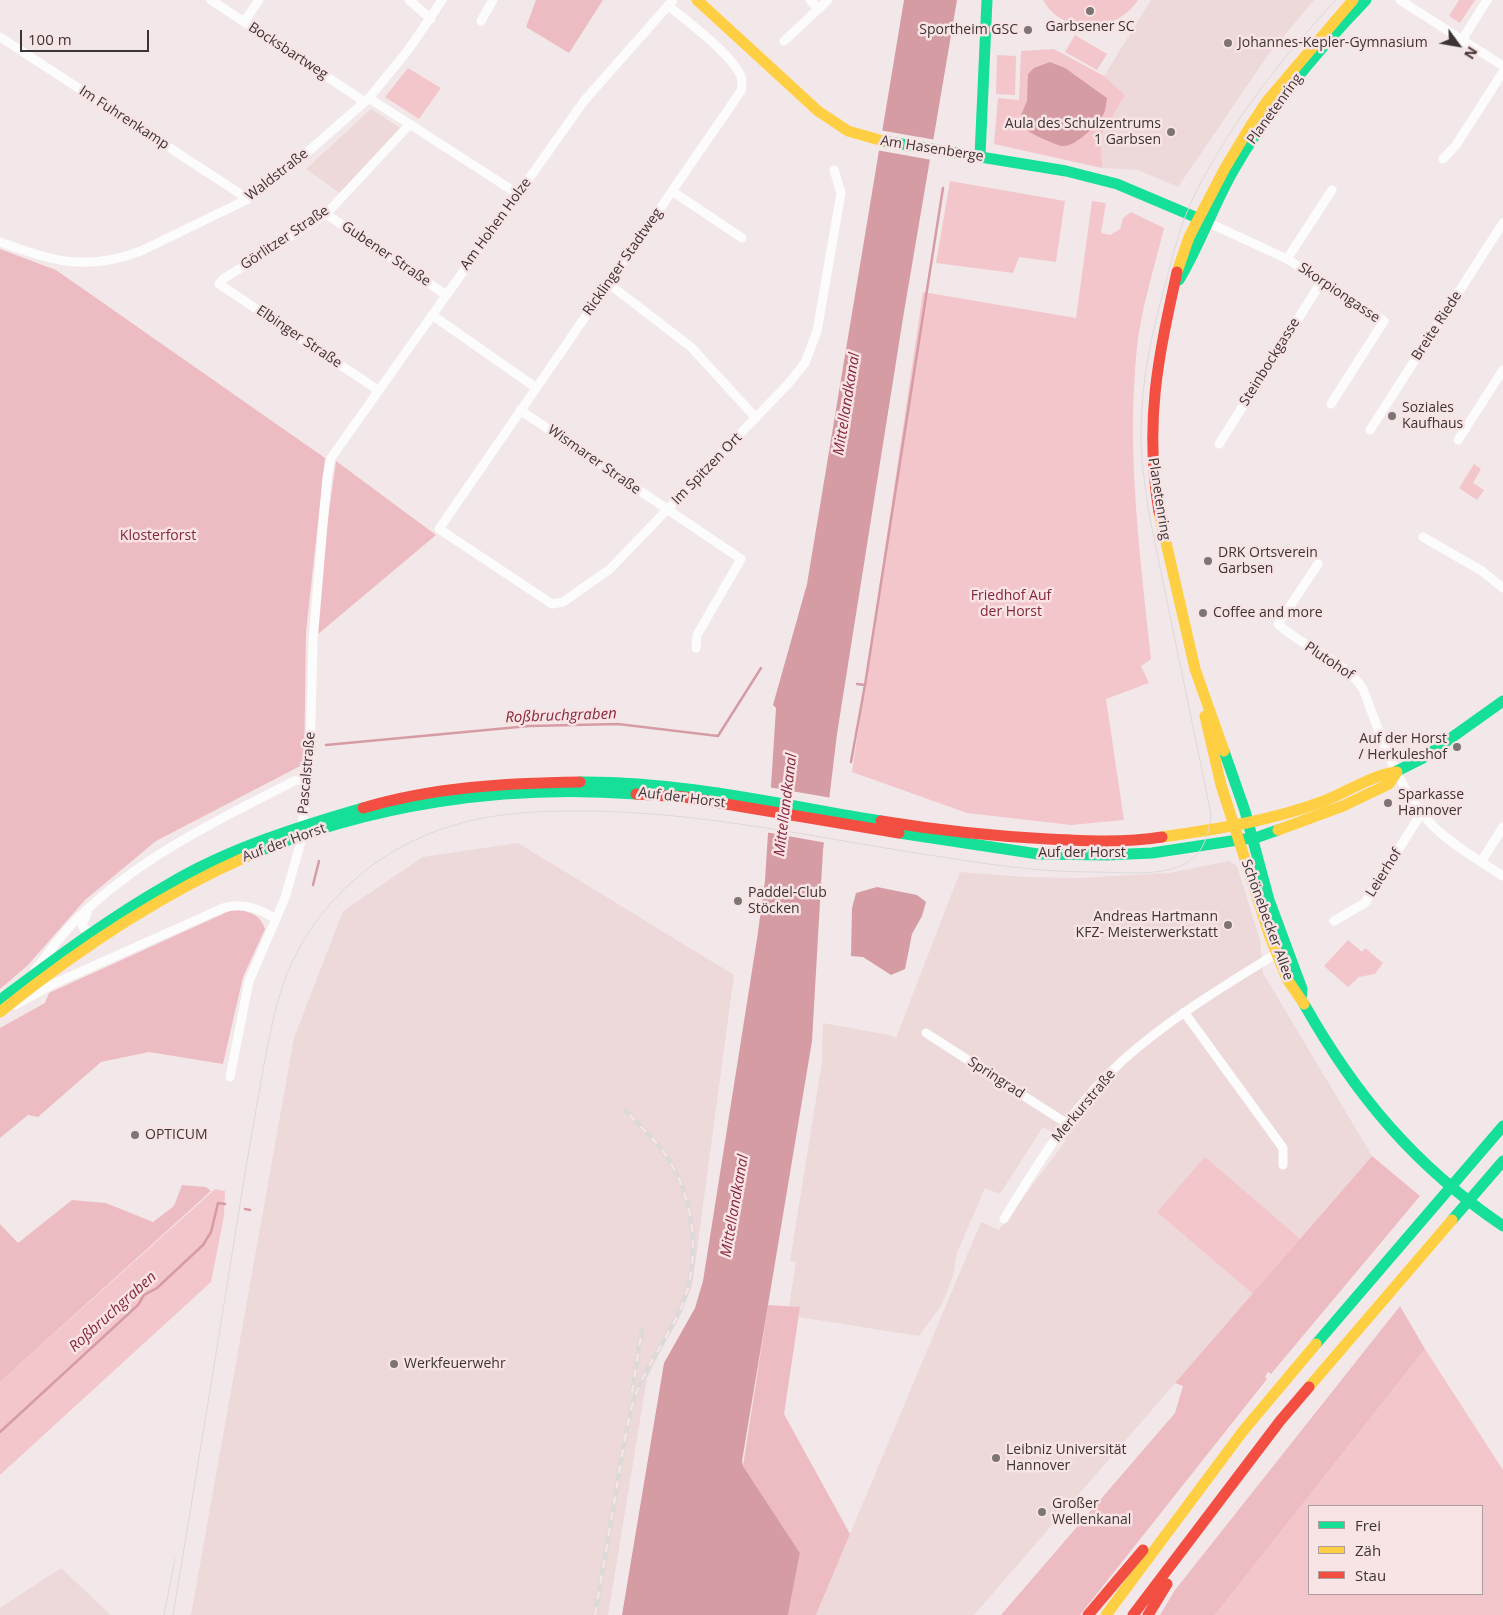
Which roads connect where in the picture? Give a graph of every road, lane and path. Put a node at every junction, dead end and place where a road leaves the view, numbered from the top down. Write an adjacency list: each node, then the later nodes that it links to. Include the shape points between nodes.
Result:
1 (210, 0): 18 (street, Bocksbartweg)
2 (259, 0): 18 (street)
3 (410, 0): 16 (street)
4 (442, 0): 16 (street, Waldstraße)
5 (493, 0): 17 (street)
6 (697, 0): 26 (main road, Am Hasenberge, via 818,111 848,131 874,139)
7 (810, 0): 15 (street)
8 (828, 0): 15 (street)
9 (987, 0): 26 (main road)
10 (1353, 0): 34 (main road, Planetenring, via 1267,101 1225,168)
11 (1366, 0): 34 (main road, Planetenring, via 1265,118)
12 (1400, 0): 20 (street)
13 (1487, 0): 20 (street)
14 (671, 3): 30 (street, Ricklinger Stadtweg, via 710,39 741,76 742,84 741,91); 31 (street, Am Hohen Holze, via 588,95)
15 (819, 9): 21 (street)
16 (431, 19): 24 (street, Waldstraße)
17 (481, 21)
18 (244, 22): 24 (street, Bocksbartweg)
19 (0, 37): 32 (street, Im Fuhrenkamp)
20 (1462, 40): 22 (street)
21 (784, 41)
22 (1503, 66)
23 (1503, 72): 27 (street, via 1456,144)
24 (367, 100): 25 (street, Bocksbartweg); 32 (street, Waldstraße, via 294,164)
25 (410, 124): 31 (street, Bocksbartweg); 33 (street, Görlitzer Straße)
26 (980, 156): 34 (main road, Am Hasenberge, via 1066,171 1117,184)
27 (1442, 159)
28 (834, 170): 49 (street, Im Spitzen Ort, via 841,193 813,347 806,363)
29 (1332, 190): 38 (street)
30 (672, 191): 36 (street); 41 (street, Ricklinger Stadtweg)
31 (518, 194): 42 (street, Am Hohen Holze)
32 (246, 200): 37 (street, Waldstraße, via 141,251 98,263 61,261)
33 (326, 214): 40 (street, Görlitzer Straße); 42 (street, Gubener Straße)
34 (1203, 220): 38 (street, Skorpiongasse); 60 (main road, Planetenring, via 1186,269 1176,284 1157,365 1151,430 1153,471 1167,548)
35 (1503, 223): 50 (street, Breite Riede)
36 (742, 238)
37 (0, 242)
38 (1287, 258): 39 (street, Skorpiongasse)
39 (1322, 281): 47 (street, Skorpiongasse, via 1384,321); 52 (street, Steinbockgasse)
40 (219, 284): 46 (street, Elbinger Straße)
41 (609, 284): 45 (street, Ricklinger Stadtweg); 49 (street, via 691,347)
42 (446, 295): 43 (street, Am Hohen Holze)
43 (432, 315): 45 (street); 46 (street, Am Hohen Holze)
44 (1503, 370): 51 (street)
45 (535, 387): 48 (street, Ricklinger Stadtweg)
46 (378, 390): 53 (street, Am Hohen Holze)
47 (1331, 404)
48 (520, 410): 54 (street, Wismarer Straße); 55 (street, Ricklinger Stadtweg)
49 (756, 418): 54 (street, Im Spitzen Ort)
50 (1370, 430)
51 (1458, 440)
52 (1219, 444)
53 (331, 458): 63 (street, Pascalstraße, via 313,640)
54 (667, 510): 55 (street, Im Spitzen Ort, via 610,569 558,604 547,602); 59 (street, Wismarer Straße, via 741,559 697,635)
55 (438, 529)
56 (1423, 537): 58 (street, via 1482,571)
57 (1318, 564): 62 (street, Plutohof, via 1278,624 1359,682)
58 (1503, 588)
59 (696, 648)
60 (1199, 682): 66 (main road, Planetenring); 67 (main road, Planetenring, via 1215,763)
61 (1503, 701): 62 (main road, Auf der Horst, via 1445,744)
62 (1397, 772): 64 (street); 66 (main road, Auf der Horst, via 1384,774 1324,801); 70 (main road, Auf der Horst, via 1389,784 1343,806)
63 (308, 782): 74 (street, Auf der Horst, via 296,780 178,841 134,870); 75 (street, Pascalstraße, via 300,845)
64 (1422, 812): 72 (street, via 1446,837); 76 (street, Leierhof, via 1365,903)
65 (841, 818): 67 (main road, Auf der Horst, via 942,831 1101,842 1152,839); 69 (main road, Auf der Horst, via 761,805 646,793 516,791 431,802); 71 (main road, Auf der Horst, via 1038,854 1152,853)
66 (1248, 824): 67 (main road, Auf der Horst); 70 (main road, Planetenring)
67 (1232, 825): 71 (main road, Planetenring)
68 (1503, 827): 72 (street)
69 (289, 835): 77 (main road, Auf der Horst, via 219,859 170,883); 82 (main road, Auf der Horst, via 148,906 95,940)
70 (1251, 838): 71 (main road, Auf der Horst); 78 (main road, Schönebecker Allee)
71 (1237, 839): 78 (main road, Schönebecker Allee)
72 (1482, 862): 73 (street)
73 (1503, 876)
74 (92, 906): 77 (street, Auf der Horst, via 82,925); 79 (street, Auf der Horst, via 78,918)
75 (276, 919): 82 (street, Auf der Horst, via 252,907 223,908 53,984); 84 (street, Pascalstraße, via 249,980)
76 (1334, 921)
77 (91, 932): 79 (main road, Auf der Horst)
78 (1281, 951): 81 (street, Merkurstraße); 90 (main road, Schönebecker Allee, via 1302,989 1301,999 1355,1089 1388,1129 1433,1173)
79 (29, 977): 80 (main road, Auf der Horst)
80 (0, 1000)
81 (1184, 1012): 85 (street, Merkurstraße, via 1122,1062); 88 (street, via 1283,1148)
82 (0, 1013)
83 (926, 1032): 85 (street, Springrad)
84 (230, 1077)
85 (1066, 1122): 89 (street, Merkurstraße)
86 (1503, 1126): 91 (main road, via 1325,1332)
87 (1503, 1160): 92 (main road, via 1286,1414)
88 (1283, 1165)
89 (1004, 1219)
90 (1503, 1226)
91 (1191, 1500): 93 (main road, via 1141,1552); 94 (main road)
92 (1219, 1500): 95 (main road); 96 (main road)
93 (1088, 1615)
94 (1106, 1615)
95 (1134, 1615)
96 (1148, 1615)

